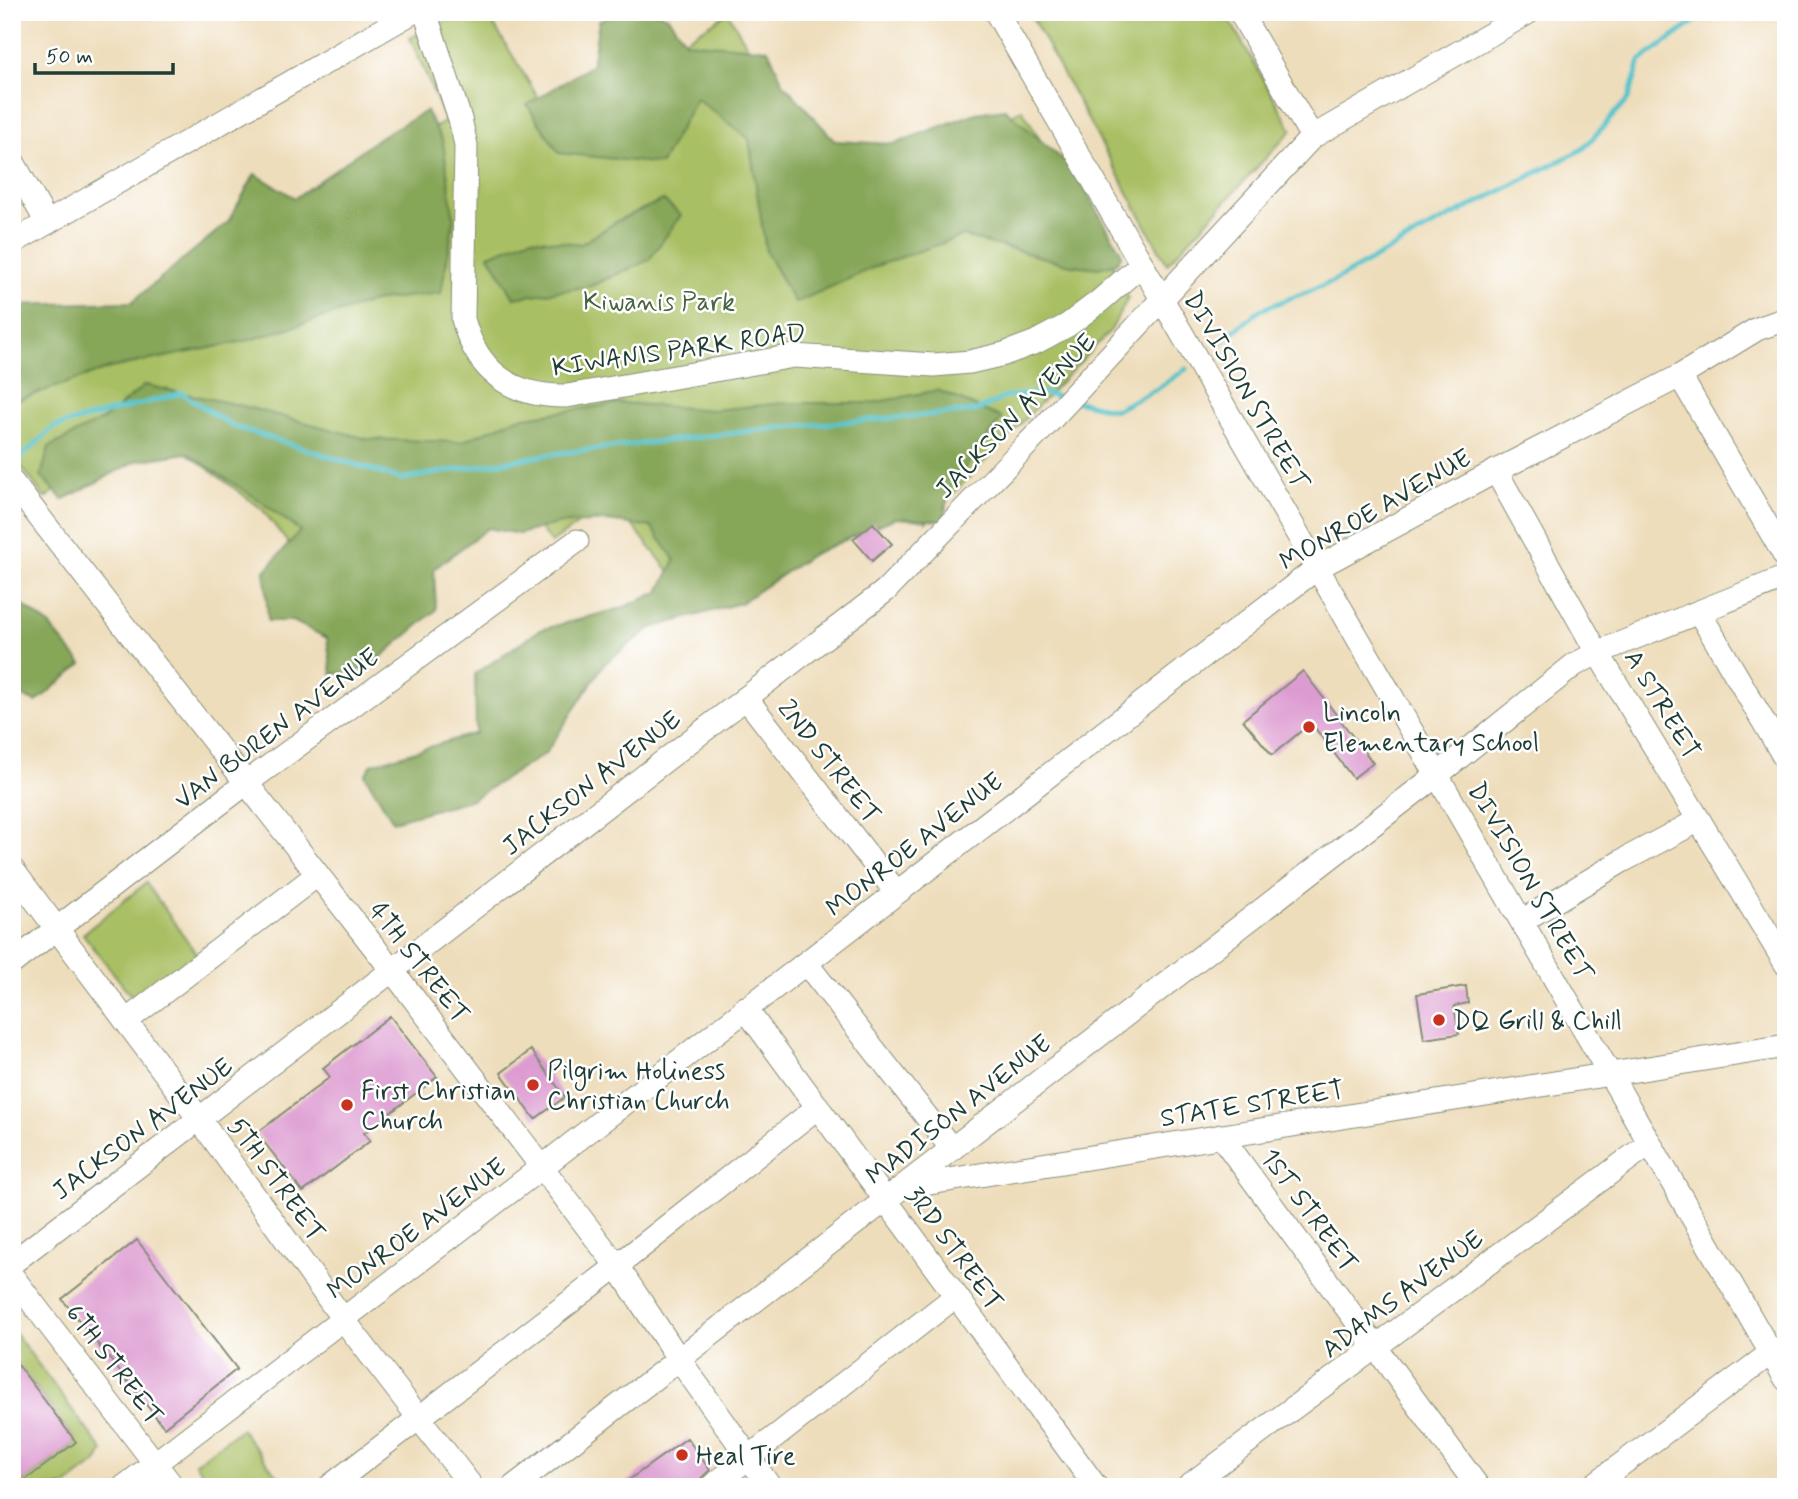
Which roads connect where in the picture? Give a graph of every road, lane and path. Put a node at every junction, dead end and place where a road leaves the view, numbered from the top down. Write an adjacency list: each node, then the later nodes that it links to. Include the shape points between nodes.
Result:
1 (413, 12): 8 (street)
2 (425, 12): 10 (street, KIWANIS PARK ROAD, via 466,145 463,319 468,338 491,372 526,392 567,396 794,356 934,365 970,362 1036,342 1068,325)
3 (996, 12): 10 (street, DIVISION STREET)
4 (1240, 12): 6 (street)
5 (1529, 12): 6 (street, JACKSON AVENUE)
6 (1312, 137): 11 (street, JACKSON AVENUE)
7 (12, 160): 8 (street)
8 (47, 223): 9 (street)
9 (12, 243)
10 (1142, 264): 11 (street, DIVISION STREET)
11 (1162, 299): 18 (street, DIVISION STREET); 22 (street, JACKSON AVENUE, via 885,590)
12 (1786, 319): 13 (street, MONROE AVENUE, via 1757,329)
13 (1679, 376): 14 (street, MONROE AVENUE); 17 (street)
14 (1496, 471): 18 (street, MONROE AVENUE); 21 (street, A STREET)
15 (19, 490): 25 (street, 4TH STREET)
16 (577, 541): 25 (street, VAN BUREN AVENUE)
17 (1786, 558)
18 (1317, 568): 24 (street, DIVISION STREET); 29 (street, MONROE AVENUE)
19 (1786, 577): 20 (street, MADISON AVENUE)
20 (1699, 612): 21 (street, MADISON AVENUE); 23 (street)
21 (1599, 652): 24 (street, MADISON AVENUE, via 1574,665); 26 (street, A STREET)
22 (746, 698): 29 (street, 2ND STREET); 35 (street, JACKSON AVENUE)
23 (1786, 760)
24 (1437, 775): 30 (street, DIVISION STREET); 44 (street, MADISON AVENUE)
25 (245, 784): 28 (street, 4TH STREET); 31 (street, VAN BUREN AVENUE)
26 (1699, 820): 30 (street); 34 (street, A STREET)
27 (12, 869): 31 (street, 5TH STREET)
28 (317, 875): 35 (street, 4TH STREET); 37 (street)
29 (896, 892): 33 (street, MONROE AVENUE)
30 (1522, 921): 39 (street, DIVISION STREET)
31 (57, 929): 32 (street, VAN BUREN AVENUE); 37 (street, 5TH STREET)
32 (12, 963)
33 (806, 963): 36 (street, MONROE AVENUE); 44 (street)
34 (1786, 964)
35 (392, 970): 41 (street, JACKSON AVENUE); 45 (street, 4TH STREET)
36 (745, 1008): 40 (street, 3RD STREET); 45 (street, MONROE AVENUE)
37 (126, 1021): 41 (street, 5TH STREET)
38 (1786, 1046): 39 (street, STATE STREET)
39 (1610, 1074): 42 (street, STATE STREET); 43 (street, DIVISION STREET)
40 (818, 1107): 46 (street, 3RD STREET); 48 (street)
41 (200, 1120): 47 (street, JACKSON AVENUE); 51 (street, 5TH STREET)
42 (1222, 1136): 46 (street, STATE STREET); 52 (street, 1ST STREET)
43 (1650, 1143): 52 (street, ADAMS AVENUE); 53 (street, DIVISION STREET)
44 (952, 1149): 46 (street, MADISON AVENUE)
45 (542, 1167): 48 (street, 4TH STREET); 51 (street, MONROE AVENUE)
46 (894, 1194): 50 (street, 3RD STREET); 54 (street, MADISON AVENUE)
47 (12, 1263)
48 (617, 1266): 54 (street, 4TH STREET); 56 (street)
49 (12, 1276): 58 (street, 6TH STREET)
50 (956, 1296): 57 (street); 66 (street, 3RD STREET)
51 (343, 1318): 56 (street, 5TH STREET); 58 (street, MONROE AVENUE)
52 (1376, 1347): 67 (street, ADAMS AVENUE); 68 (street, 1ST STREET)
53 (1779, 1351): 55 (street, DIVISION STREET); 69 (street)
54 (678, 1358): 57 (street, 4TH STREET); 63 (street, MADISON AVENUE)
55 (1786, 1379)
56 (419, 1417): 61 (street); 62 (street, 5TH STREET)
57 (748, 1457): 64 (street); 65 (street, 4TH STREET)
58 (155, 1463): 59 (street, MONROE AVENUE); 60 (street, 6TH STREET)
59 (124, 1487)
60 (173, 1487)
61 (329, 1487)
62 (472, 1487)
63 (513, 1487)
64 (711, 1487)
65 (770, 1487)
66 (1096, 1487)
67 (1187, 1487)
68 (1478, 1487)
69 (1591, 1487)

